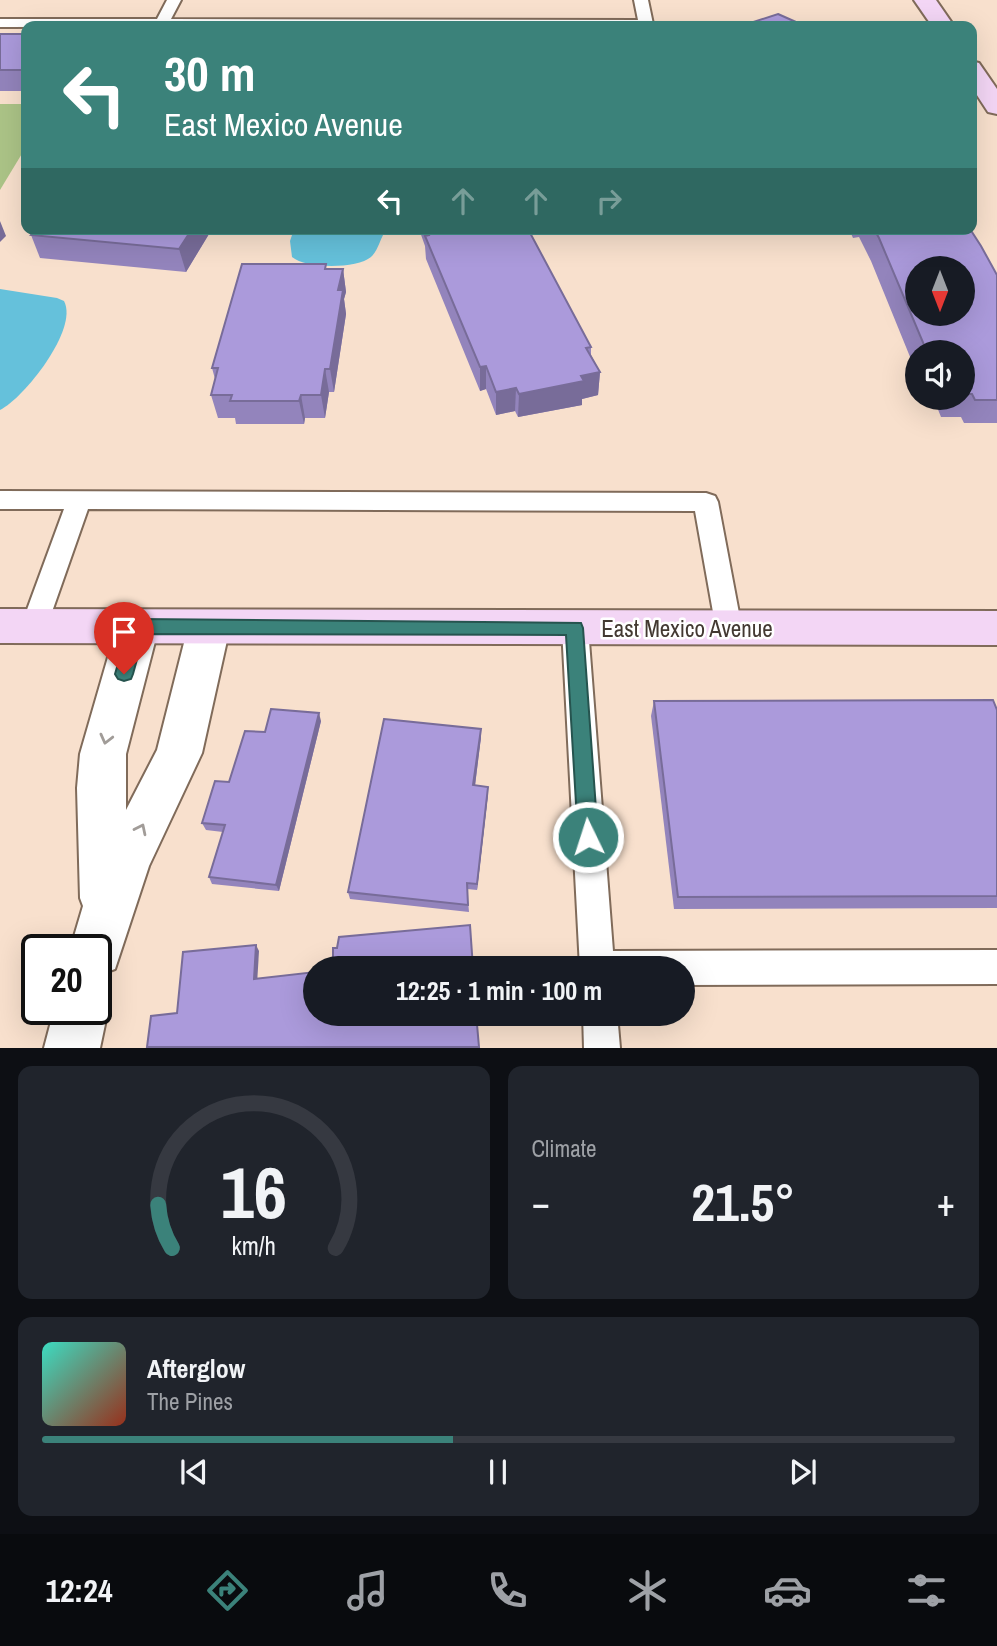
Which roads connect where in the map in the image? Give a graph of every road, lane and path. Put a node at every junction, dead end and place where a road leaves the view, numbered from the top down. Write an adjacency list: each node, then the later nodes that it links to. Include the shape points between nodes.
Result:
1 (174, 0): 4 (lane)
2 (641, 0): 5 (lane)
3 (925, 0): 6 (street)
4 (163, 21)
5 (645, 21)
6 (940, 21)
7 (0, 23): 8 (lane)
8 (21, 23)
9 (977, 77): 10 (street)
10 (997, 107)
11 (0, 500): 12 (lane)
12 (79, 500): 13 (lane); 18 (lane, via 706,502)
13 (17, 626): 14 (street, East Mexico Avenue)
14 (138, 626): 15 (street, East Mexico Avenue); 19 (street, one-way to 19, via 103,754)
15 (209, 627): 16 (street, East Mexico Avenue); 19 (street, one-way to 15, via 131,849 175,764)
16 (575, 628): 18 (street, East Mexico Avenue); 20 (lane, via 597,968)
17 (997, 628): 18 (street, East Mexico Avenue)
18 (729, 629)
19 (101, 932)
20 (997, 967)
21 (77, 1025): 23 (street)
22 (601, 1026): 24 (lane)
23 (72, 1048)
24 (602, 1048)

